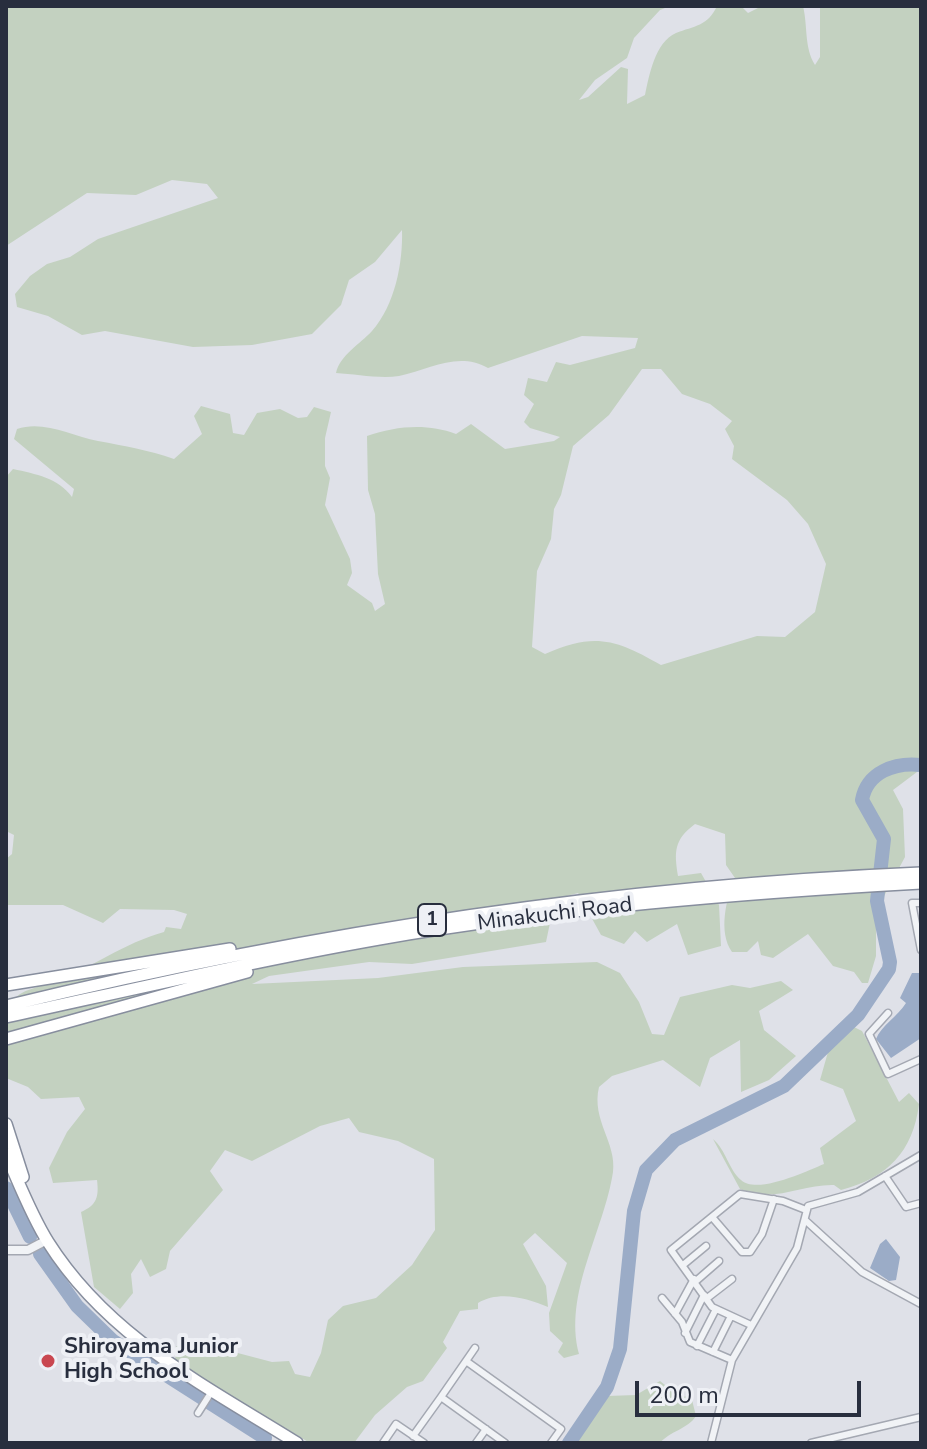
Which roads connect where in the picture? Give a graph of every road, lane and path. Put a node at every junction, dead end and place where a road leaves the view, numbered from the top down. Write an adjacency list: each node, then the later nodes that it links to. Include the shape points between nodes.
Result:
1 (921, 873): 2 (highway, Minakuchi Road / 1)
2 (898, 879): 3 (highway, Minakuchi Road / 1); 4 (highway, Minakuchi Road / 1)
3 (864, 881): 6 (highway, Minakuchi Road / 1, via 561,902); 8 (highway, Minakuchi Road / 1, via 487,923)
4 (921, 883)
5 (921, 903): 7 (street, via 912,903)
6 (270, 949): 9 (highway, 1, via 245,947); 10 (highway, Minakuchi Road / 1)
7 (921, 950)
8 (301, 954): 12 (highway, Minakuchi Road / 1); 13 (highway, 1)
9 (6, 985)
10 (6, 1006)
11 (888, 1013): 14 (street, via 869,1034 888,1074)
12 (6, 1017)
13 (6, 1039)
14 (921, 1059)
15 (6, 1124): 19 (highway)
16 (6, 1154): 19 (highway)
17 (921, 1155): 18 (street)
18 (885, 1176): 21 (street, via 906,1207); 22 (street, via 858,1192)
19 (28, 1197): 25 (highway)
20 (774, 1199): 22 (street); 23 (street, via 740,1194); 23 (street, via 750,1252 742,1252)
21 (921, 1203)
22 (806, 1210): 24 (street)
23 (712, 1217): 29 (street, via 671,1250)
24 (805, 1220): 34 (street, via 862,1272); 38 (street, via 797,1248)
25 (47, 1240): 27 (street, via 28,1250); 45 (highway, via 77,1283 119,1327)
26 (706, 1246): 29 (street)
27 (6, 1250)
28 (719, 1261): 31 (street)
29 (683, 1265): 31 (street)
30 (732, 1279): 32 (street)
31 (695, 1280): 32 (street); 36 (street)
32 (705, 1297): 35 (street); 39 (street)
33 (662, 1298): 36 (street)
34 (921, 1304)
35 (716, 1309): 37 (street); 40 (street)
36 (675, 1314): 39 (street)
37 (731, 1316): 38 (street); 42 (street)
38 (751, 1325): 43 (street)
39 (685, 1333): 40 (street)
40 (697, 1346): 42 (street)
41 (475, 1348): 44 (street)
42 (713, 1352): 43 (street)
43 (732, 1360): 58 (street)
44 (466, 1361): 46 (street); 57 (street, via 561,1429)
45 (207, 1397): 47 (street); 51 (highway)
46 (441, 1397): 49 (street); 50 (street)
47 (198, 1413)
48 (921, 1417): 59 (street)
49 (486, 1429): 55 (street); 56 (street)
50 (413, 1436): 53 (street, via 396,1424); 54 (street)
51 (280, 1438): 52 (highway)
52 (297, 1443)
53 (383, 1443)
54 (424, 1443)
55 (476, 1443)
56 (505, 1443)
57 (551, 1443)
58 (711, 1443)
59 (811, 1443)

